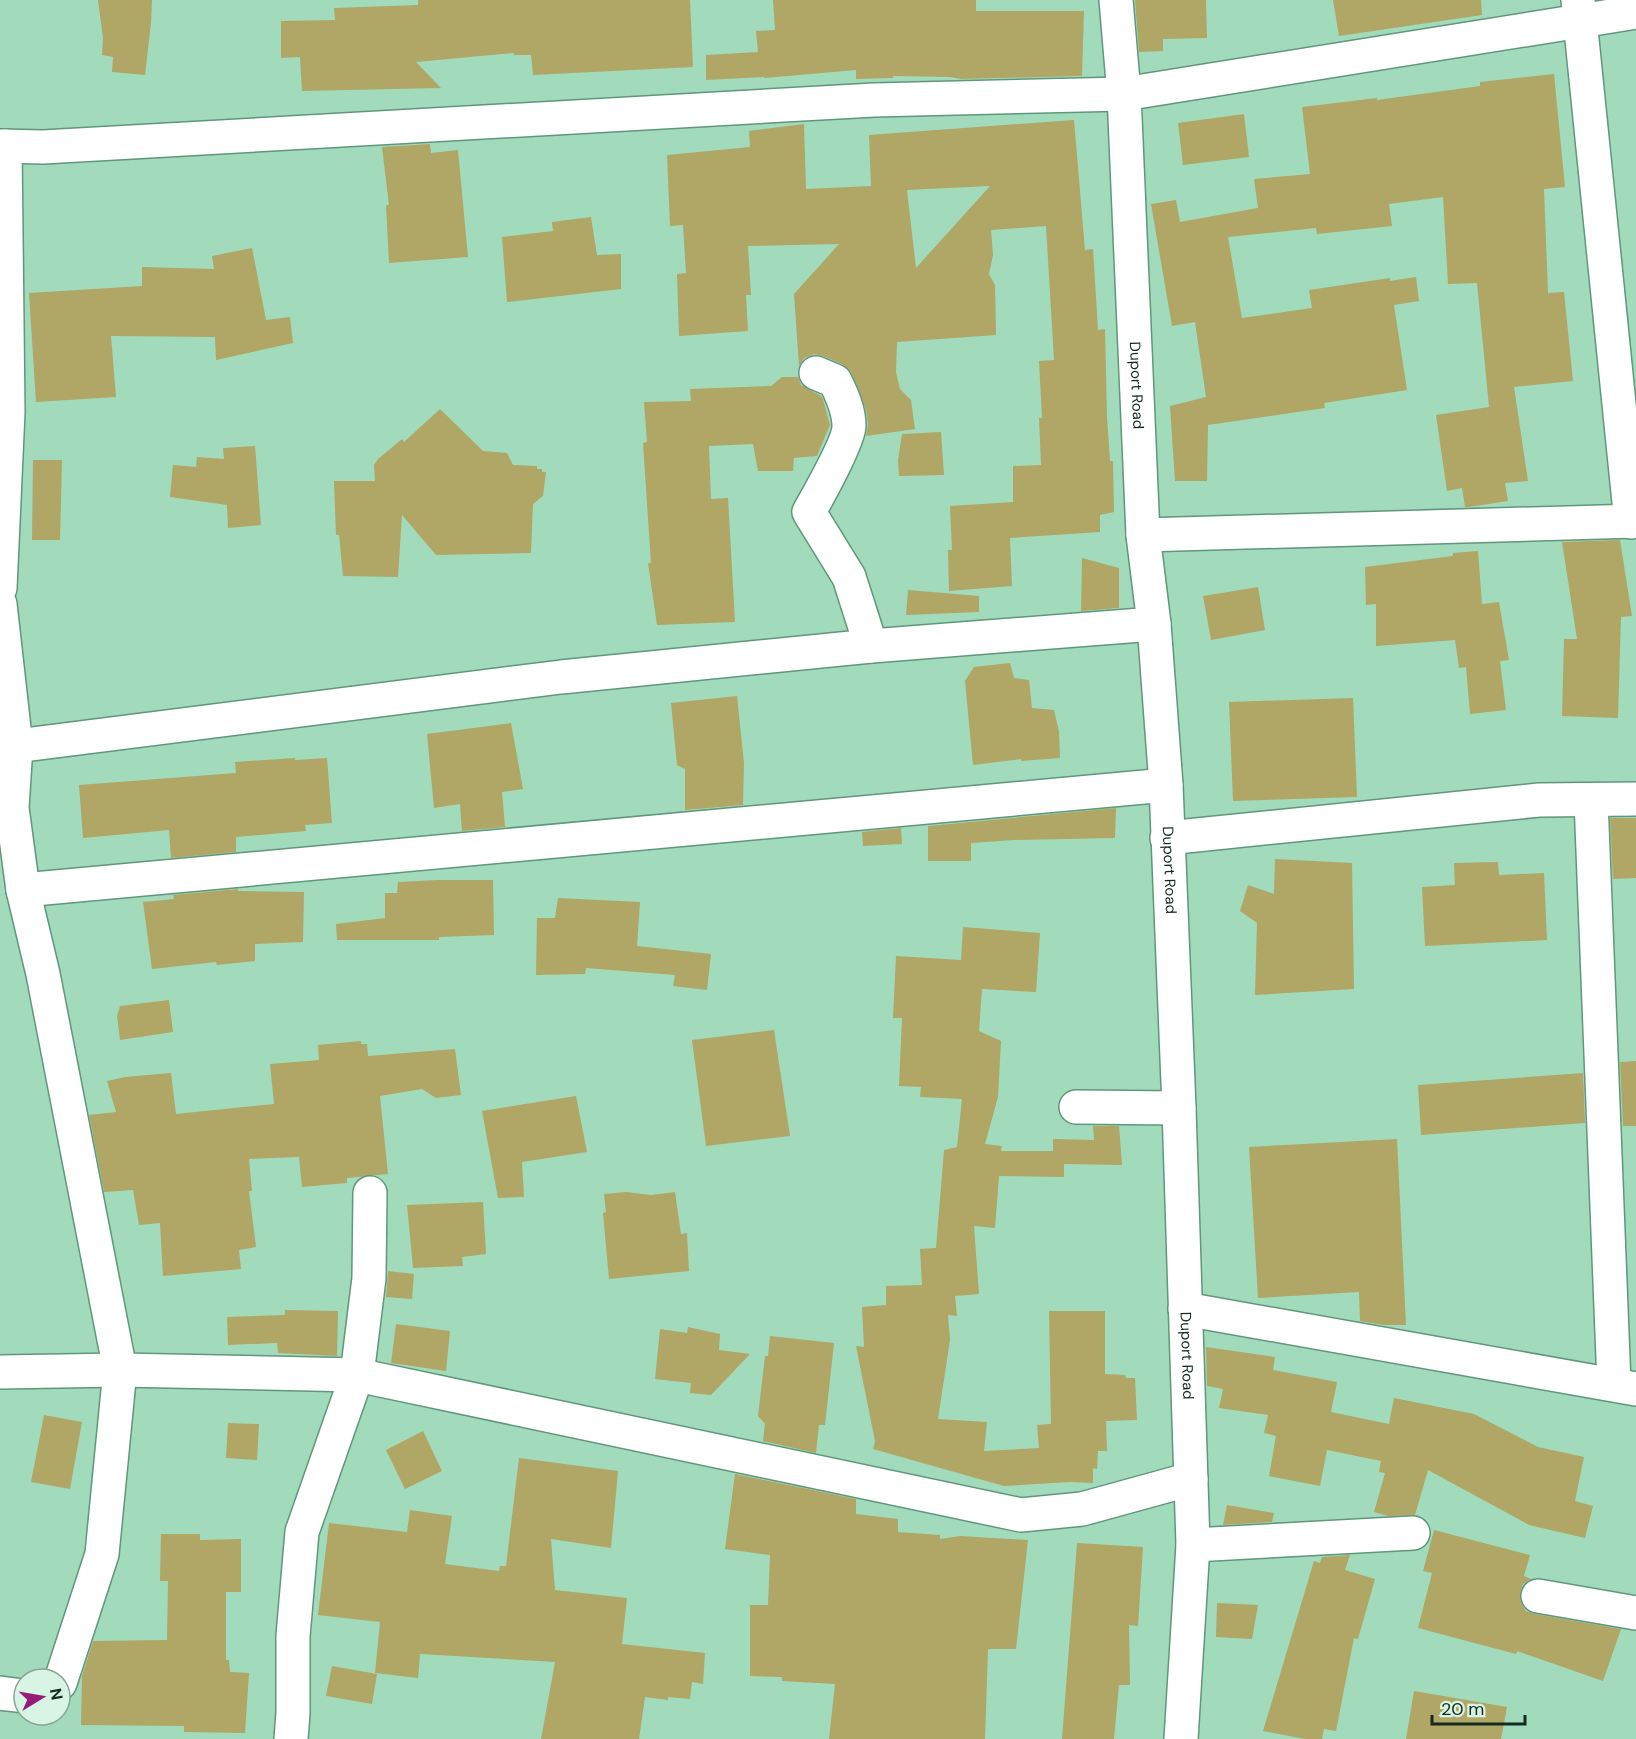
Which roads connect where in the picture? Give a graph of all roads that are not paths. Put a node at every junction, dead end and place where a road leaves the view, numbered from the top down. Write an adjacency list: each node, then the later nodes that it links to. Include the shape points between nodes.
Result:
1 (1116, 0): 4 (street, Duport Road)
2 (1580, 10): 3 (street); 4 (street); 7 (street)
3 (1636, 12)
4 (1124, 94): 5 (street, via 873,100 43,147); 8 (street, Duport Road)
5 (2, 146): 9 (street, via 8,412)
6 (816, 373): 12 (street, via 835,381 846,404 849,429 831,472 797,510 849,577)
7 (1633, 521): 8 (street)
8 (1143, 535): 11 (street, Duport Road)
9 (0, 588)
10 (0, 604): 13 (street)
11 (1154, 624): 12 (street); 14 (street, Duport Road)
12 (871, 646): 13 (street, via 549,679)
13 (16, 746): 18 (street, via 12,808)
14 (1166, 785): 17 (street, Duport Road); 18 (street)
15 (1636, 799): 16 (street)
16 (1590, 800): 17 (street, via 1539,800); 26 (street)
17 (1167, 838): 20 (street, Duport Road)
18 (23, 890): 23 (street)
19 (1076, 1107): 20 (street)
20 (1179, 1108): 22 (street, Duport Road)
21 (370, 1193): 25 (street, via 369,1278)
22 (1185, 1309): 26 (street); 27 (street, Duport Road)
23 (120, 1370): 24 (street); 25 (street); 32 (street, via 102,1554)
24 (0, 1372)
25 (357, 1375): 27 (street, via 1021,1515 1082,1509); 33 (street, via 302,1532 293,1636)
26 (1625, 1387)
27 (1191, 1479): 29 (street, Duport Road)
28 (1413, 1533): 29 (street)
29 (1193, 1545): 34 (street, Duport Road)
30 (1538, 1596): 31 (street)
31 (1636, 1613)
32 (65, 1667)
33 (291, 1739)
34 (1181, 1739)

